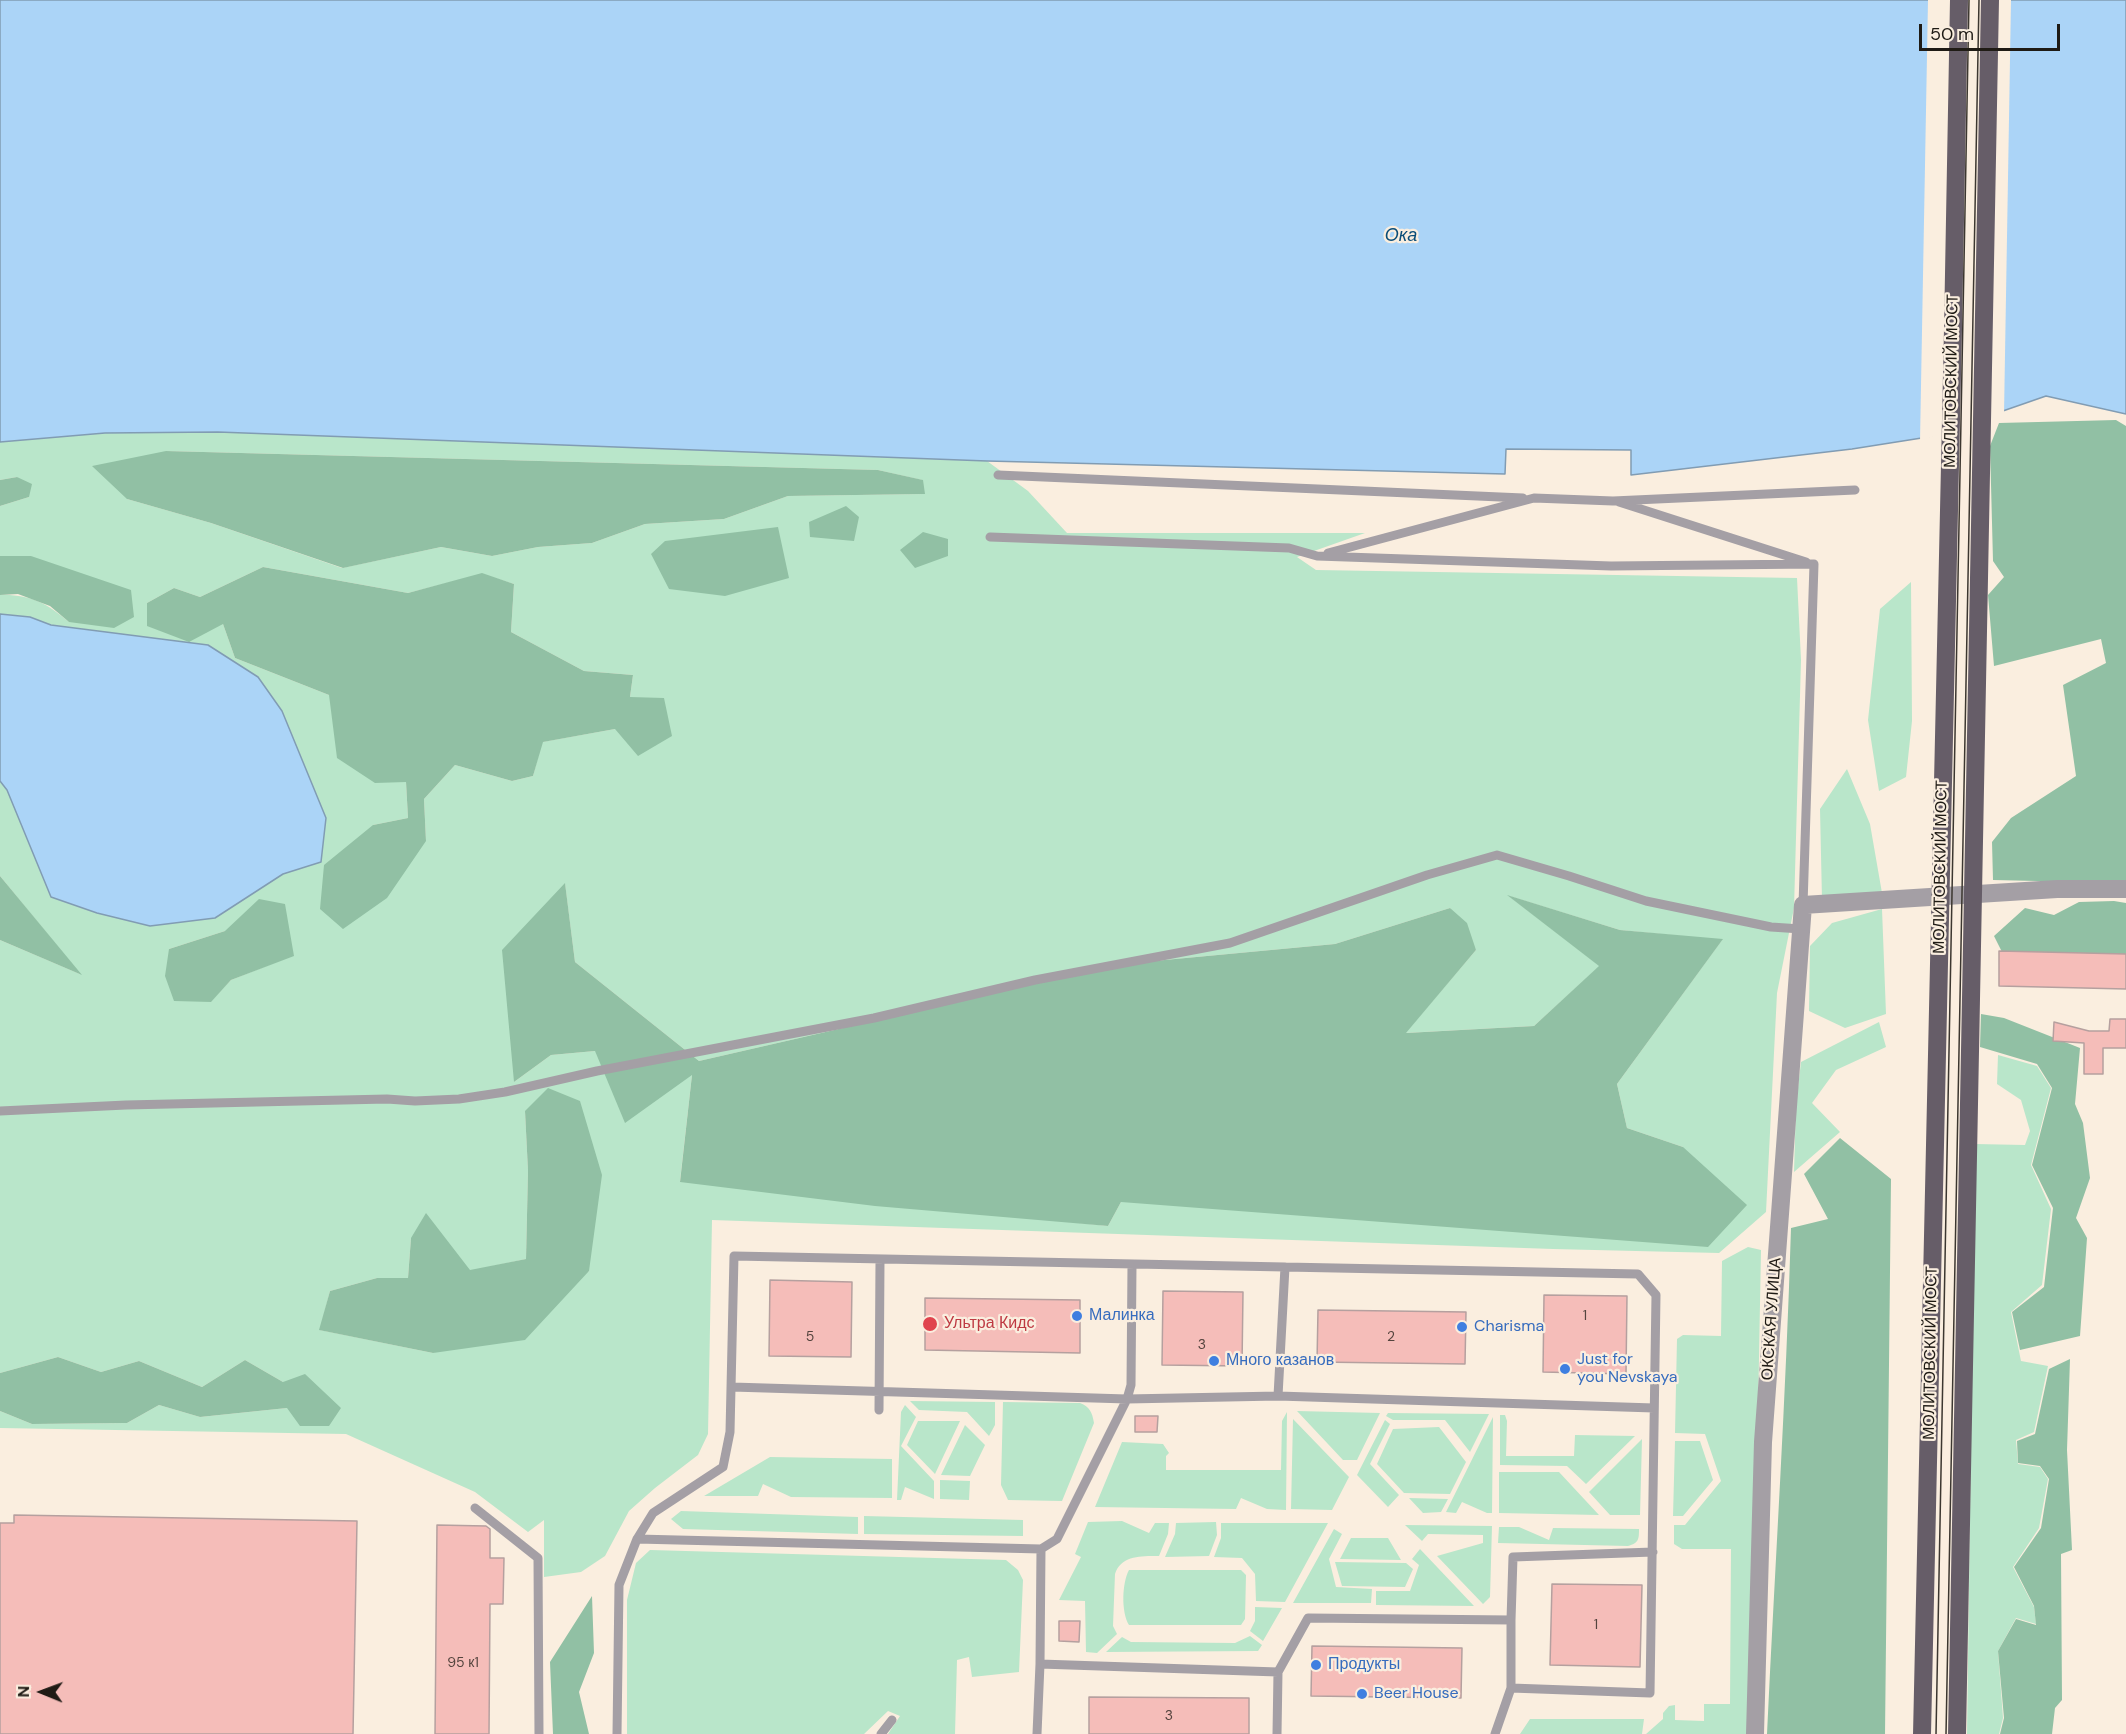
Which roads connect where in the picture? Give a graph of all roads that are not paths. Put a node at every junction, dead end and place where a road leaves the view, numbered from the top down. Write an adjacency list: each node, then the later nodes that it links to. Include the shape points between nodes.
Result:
1 (1959, 0): 39 (main road, МОЛИТОВСКИЙ МОСТ)
2 (1990, 0): 40 (main road, МОЛИТОВСКИЙ МОСТ)
3 (998, 476): 5 (lane)
4 (1855, 490): 6 (lane)
5 (1534, 498): 6 (lane); 8 (lane)
6 (1613, 501): 9 (lane)
7 (990, 537): 8 (lane, via 1289,548)
8 (1317, 556): 9 (lane, via 1611,566)
9 (1814, 564): 11 (lane)
10 (2126, 889): 11 (street, via 2057,889)
11 (1803, 905): 12 (street, ОКСКАЯ УЛИЦА)
12 (1801, 929): 13 (lane, via 1771,927 1646,901 1497,855 1230,943 459,1100); 38 (street, ОКСКАЯ УЛИЦА, via 1763,1442)
13 (0, 1111)
14 (880, 1261): 15 (lane); 17 (lane, via 734,1256); 18 (lane)
15 (1132, 1265): 16 (lane); 20 (lane, via 1131,1385)
16 (1285, 1267): 19 (lane); 21 (lane, via 1638,1274 1656,1295)
17 (732, 1387): 18 (lane); 24 (lane, via 730,1432 723,1467 653,1513)
18 (879, 1392): 20 (lane); 22 (lane)
19 (1278, 1396): 20 (lane); 21 (lane)
20 (1127, 1399): 25 (lane, via 1057,1539)
21 (1654, 1408): 26 (lane)
22 (879, 1410)
23 (475, 1508): 32 (lane, via 538,1557)
24 (637, 1539): 25 (lane); 33 (lane, via 619,1585)
25 (1041, 1549): 28 (lane)
26 (1653, 1552): 27 (lane, via 1513,1557); 30 (lane, via 1650,1693)
27 (1511, 1620): 29 (lane, via 1308,1618); 30 (lane)
28 (1040, 1664): 29 (lane); 35 (lane)
29 (1278, 1672): 36 (lane)
30 (1511, 1688): 37 (lane)
31 (892, 1720): 34 (lane)
32 (539, 1734)
33 (617, 1734)
34 (881, 1734)
35 (1036, 1734)
36 (1277, 1734)
37 (1495, 1734)
38 (1755, 1734)
39 (1922, 1734)
40 (1957, 1734)

